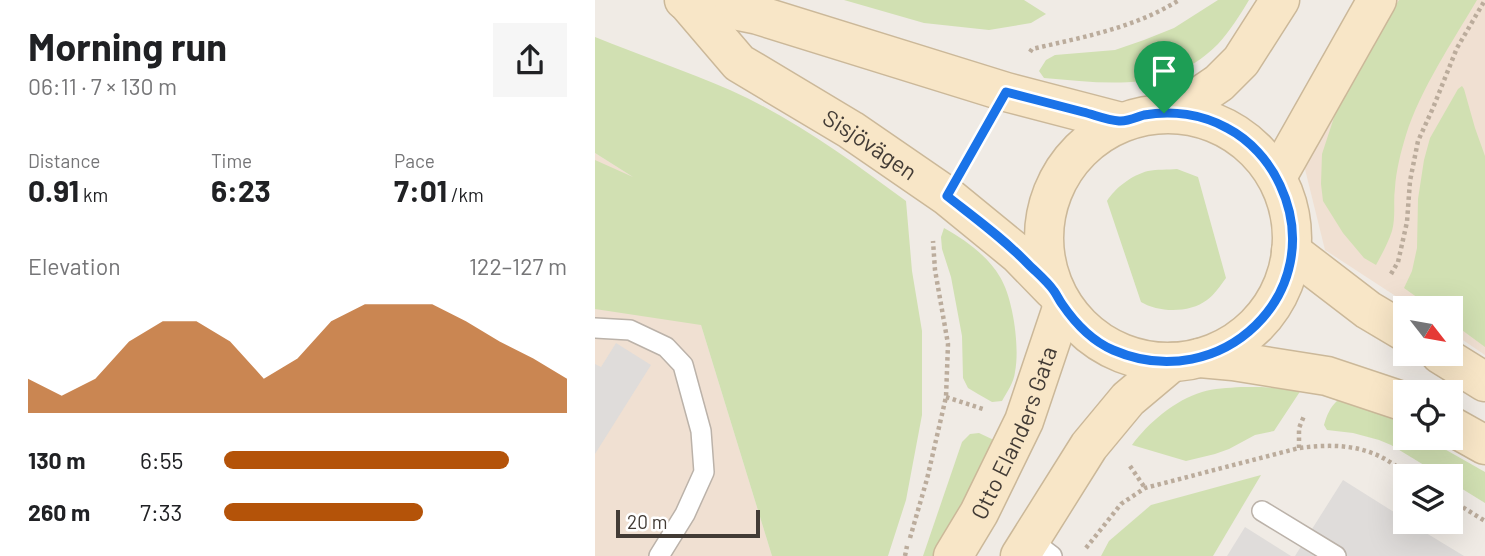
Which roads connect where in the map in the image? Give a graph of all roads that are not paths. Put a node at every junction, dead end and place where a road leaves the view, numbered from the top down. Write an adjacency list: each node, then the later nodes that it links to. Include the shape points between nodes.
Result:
1 (685, 0): 5 (street, Sisjövägen, via 758,15 1006,92); 8 (street, Sisjövägen, via 739,63 852,130 947,196 1018,254)
2 (1280, 0): 4 (street, Otto Elanders Gata, via 1241,61 1219,83)
3 (1377, 0): 6 (street)
4 (1175, 113): 5 (street, Otto Elanders Gata); 6 (street, Otto Elanders Gata, via 1210,120 1234,132)
5 (1121, 122): 8 (street, Otto Elanders Gata, via 1095,137 1073,158 1052,192 1043,232 1044,253)
6 (1277, 177): 7 (street, Otto Elanders Gata, via 1290,213)
7 (1291, 251): 9 (street); 11 (street, Otto Elanders Gata, via 1282,287 1262,319 1217,352)
8 (1059, 298): 11 (street, Otto Elanders Gata, via 1076,322 1109,348 1151,361); 20 (street, Otto Elanders Gata, via 1024,421)
9 (1393, 325)
10 (595, 328): 19 (lane, via 629,330 666,347 683,365 701,431 704,472)
11 (1186, 360): 14 (street, via 1233,361 1327,376); 18 (street, Otto Elanders Gata, via 1128,399 1089,446)
12 (1459, 366): 13 (street)
13 (1485, 382)
14 (1393, 398)
15 (1463, 433): 16 (street)
16 (1485, 445)
17 (1262, 511): 21 (lane)
18 (1034, 551)
19 (659, 556)
20 (953, 556)
21 (1336, 556)

